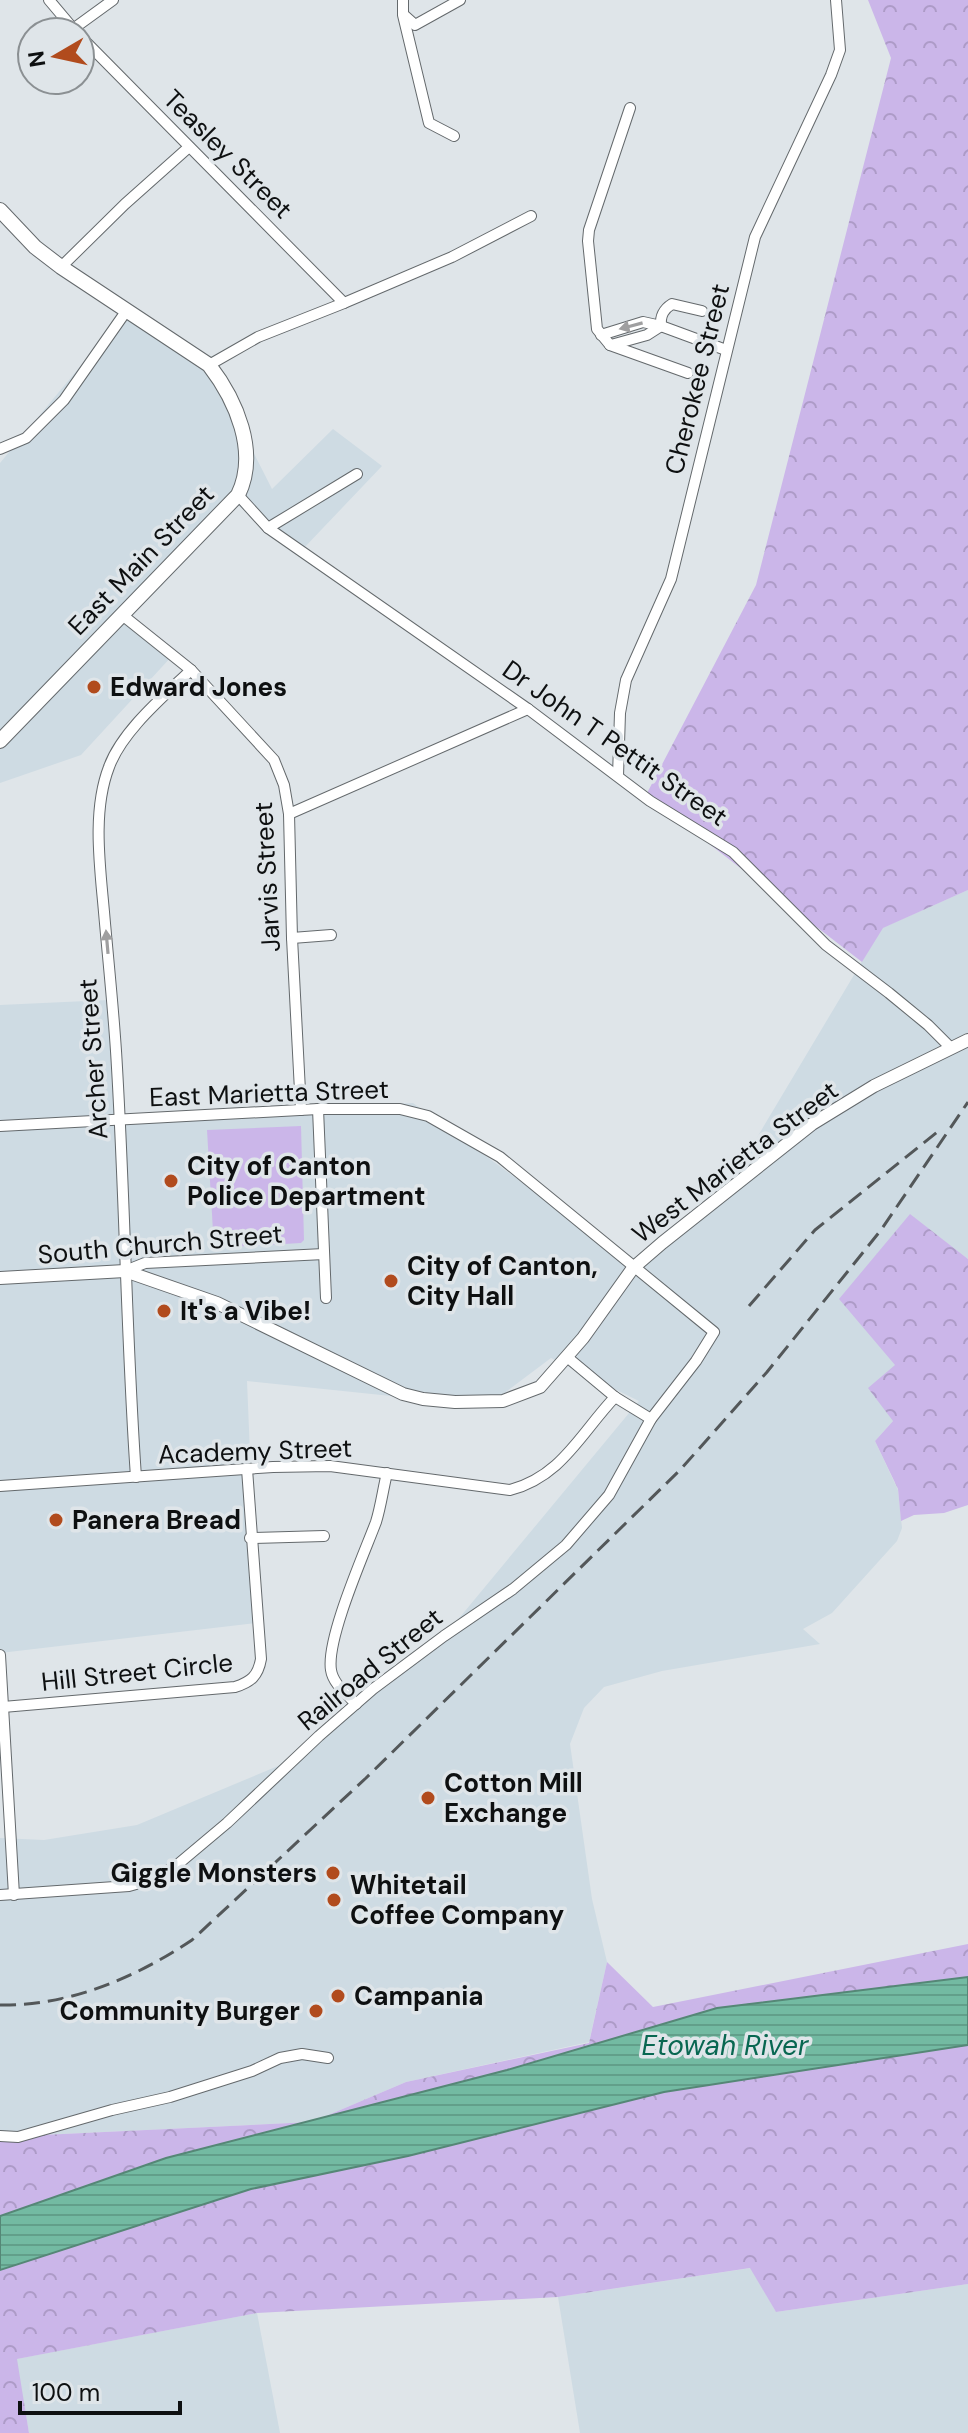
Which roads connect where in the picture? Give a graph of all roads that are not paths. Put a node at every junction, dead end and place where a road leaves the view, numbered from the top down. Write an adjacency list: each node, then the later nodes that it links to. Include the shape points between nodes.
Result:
1 (49, 0): 7 (street, Teasley Street)
2 (113, 0): 8 (street)
3 (403, 0): 6 (street)
4 (460, 0): 6 (street, via 415,25)
5 (836, 0): 22 (street, Cherokee Street, via 840,50 755,237)
6 (403, 15): 11 (street, via 429,123)
7 (63, 16)
8 (95, 16)
9 (96, 52): 12 (street, Teasley Street)
10 (630, 108): 20 (street, via 589,230)
11 (454, 136)
12 (189, 147): 15 (street); 16 (street, Teasley Street)
13 (0, 210): 15 (main road, East Main Street)
14 (531, 216): 16 (street)
15 (61, 267): 17 (main road, East Main Street)
16 (344, 303): 23 (street, via 258,337)
17 (127, 310): 23 (main road, East Main Street); 25 (street, via 64,400 26,438)
18 (702, 311): 19 (street, via 672,304 665,309)
19 (661, 326): 20 (street, one-way to 20, via 643,322); 21 (street); 22 (street)
20 (601, 335): 21 (street)
21 (610, 345): 24 (street)
22 (726, 350): 33 (street, Cherokee Street, via 671,579 626,680)
23 (209, 365): 27 (main road, East Main Street, via 240,419 246,468)
24 (688, 373)
25 (0, 449)
26 (357, 474): 28 (street)
27 (238, 495): 28 (street, Dr John T Pettit Street); 29 (main road, East Main Street)
28 (268, 528): 31 (street, Dr John T Pettit Street)
29 (121, 614): 30 (street, Jarvis Street); 32 (main road, East Main Street)
30 (191, 670): 34 (street, Jarvis Street, via 274,760); 41 (street, Archer Street, one-way to 30, via 101,876 104,783 122,743)
31 (528, 709): 33 (street, Dr John T Pettit Street); 34 (street)
32 (0, 741)
33 (618, 776): 38 (street, Dr John T Pettit Street, via 733,852 826,945)
34 (289, 814): 36 (street, Jarvis Street)
35 (331, 935): 36 (street)
36 (292, 938): 40 (street, Jarvis Street)
37 (968, 1040): 38 (street, West Marietta Street)
38 (950, 1047): 44 (street, West Marietta Street, via 812,1124)
39 (318, 1109): 40 (street, East Marietta Street); 43 (street); 44 (street, East Marietta Street, via 400,1109 428,1116 500,1157)
40 (301, 1110): 41 (street, East Marietta Street)
41 (120, 1121): 42 (street, East Marietta Street); 45 (street, Archer Street)
42 (0, 1126)
43 (324, 1254): 45 (street, South Church Street, via 145,1263); 47 (street)
44 (633, 1268): 48 (street, West Marietta Street); 49 (street, West Marietta Street, via 714,1332)
45 (125, 1271): 46 (street, South Church Street); 48 (street, West Marietta Street, via 217,1303 423,1399 515,1398 540,1387); 54 (street, Archer Street)
46 (0, 1278)
47 (326, 1298)
48 (567, 1357): 50 (street)
49 (696, 1361): 51 (street, Railroad Street)
50 (615, 1397): 51 (street); 53 (street, Academy Street, via 556,1468 523,1487 492,1489)
51 (651, 1419): 59 (street, Railroad Street, via 609,1495 566,1545)
52 (247, 1469): 53 (street, Academy Street, via 330,1466); 54 (street, Academy Street); 57 (street, Hill Street Circle)
53 (387, 1473): 59 (street, via 331,1650 333,1679)
54 (136, 1477): 55 (street, Academy Street)
55 (0, 1486)
56 (324, 1536): 57 (street)
57 (250, 1538): 60 (street, Hill Street Circle, via 261,1659 248,1683)
58 (0, 1655): 60 (street)
59 (356, 1704): 62 (street, Railroad Street, via 167,1872 129,1886)
60 (3, 1707): 62 (street)
61 (0, 1895): 62 (street, Railroad Street)
62 (14, 1895)
63 (328, 2058): 64 (street, via 280,2058 170,2097 18,2137)
64 (0, 2136)

